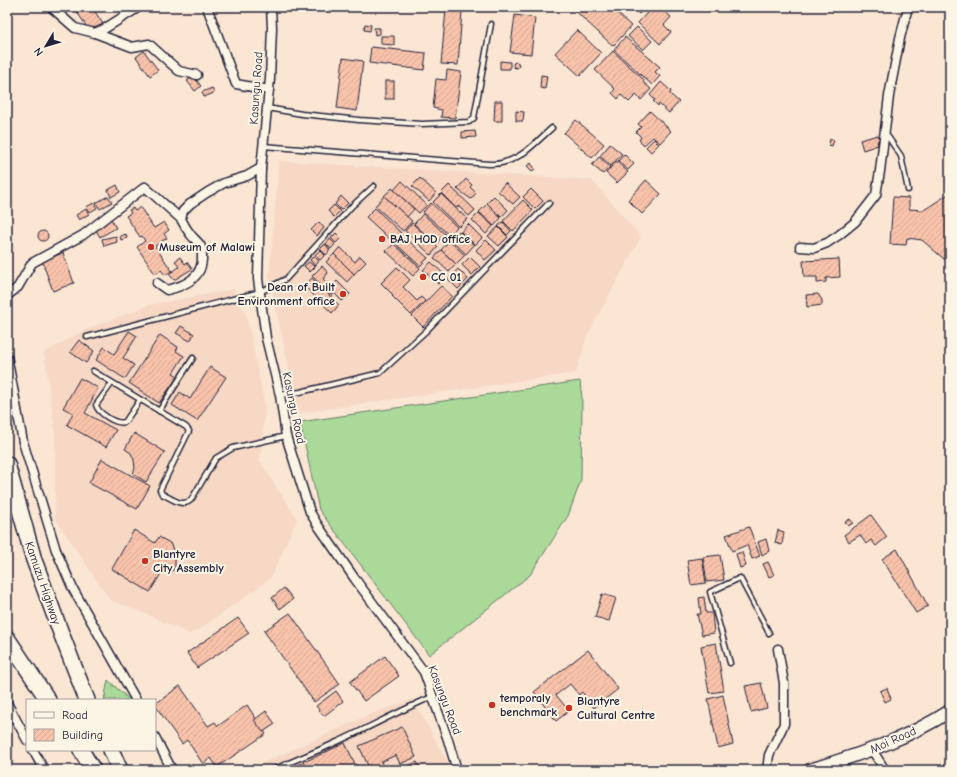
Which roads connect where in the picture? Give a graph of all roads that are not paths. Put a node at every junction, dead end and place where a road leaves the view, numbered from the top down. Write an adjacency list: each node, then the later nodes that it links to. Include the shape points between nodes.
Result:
1 (51, 7): 7 (street, via 75,28)
2 (139, 7): 7 (street)
3 (207, 7): 9 (street, via 236,84)
4 (271, 7): 9 (street, Kasungu Road)
5 (908, 7): 12 (street, via 898,45)
6 (491, 24): 10 (lane, via 474,118 469,122 422,124 359,120)
7 (95, 33): 8 (street, via 132,47 149,44 180,71)
8 (197, 75)
9 (269, 90): 10 (street, Kasungu Road)
10 (267, 108): 13 (street, Kasungu Road)
11 (552, 128): 13 (lane, via 516,158 504,163 489,164)
12 (885, 132): 16 (lane, via 901,156); 19 (street, via 876,195 855,222 839,235 814,248)
13 (263, 146): 14 (street, Kasungu Road)
14 (261, 168): 18 (street, via 208,192 183,210); 21 (street, Kasungu Road, via 258,279)
15 (374, 186): 21 (lane, via 352,206 286,279)
16 (908, 190)
17 (549, 203): 28 (lane, via 426,331 380,373)
18 (181, 219): 20 (street, via 201,246 200,269 188,283 176,288 167,290); 22 (street, via 145,187 83,235 32,263 18,287)
19 (800, 247)
20 (157, 283)
21 (260, 292): 23 (lane); 28 (street, Kasungu Road, via 266,338)
22 (7, 296)
23 (87, 337)
24 (7, 356): 40 (street, via 24,442 56,550 73,589)
25 (193, 358): 30 (lane)
26 (93, 371): 27 (lane)
27 (112, 383): 29 (lane); 29 (lane, via 96,405 99,411 116,422 125,422)
28 (280, 395): 31 (street, Kasungu Road)
29 (140, 400): 30 (lane)
30 (159, 411): 31 (lane, via 189,431 160,490 162,494 183,504 191,500 216,458 233,448)
31 (286, 436): 37 (street, Kasungu Road, via 310,512 351,573 424,672)
32 (7, 464): 39 (highway, Kamuzu Highway, via 34,560)
33 (769, 633): 36 (lane, via 740,578 710,592)
34 (7, 638): 38 (highway)
35 (778, 649): 55 (street, via 784,684 784,724 769,754)
36 (730, 663)
37 (434, 696): 53 (lane); 54 (street, Kasungu Road)
38 (47, 699)
39 (87, 699)
40 (135, 699)
41 (7, 703): 43 (street)
42 (950, 711): 45 (main road, Moi Road, via 909,734)
43 (26, 738)
44 (156, 739): 52 (street)
45 (872, 750): 56 (main road, Moi Road); 57 (street)
46 (34, 751): 49 (street)
47 (82, 751): 50 (highway)
48 (111, 751): 51 (highway)
49 (44, 770)
50 (93, 770)
51 (120, 770)
52 (172, 770)
53 (273, 770)
54 (457, 770)
55 (767, 770)
56 (810, 770)
57 (885, 770)

